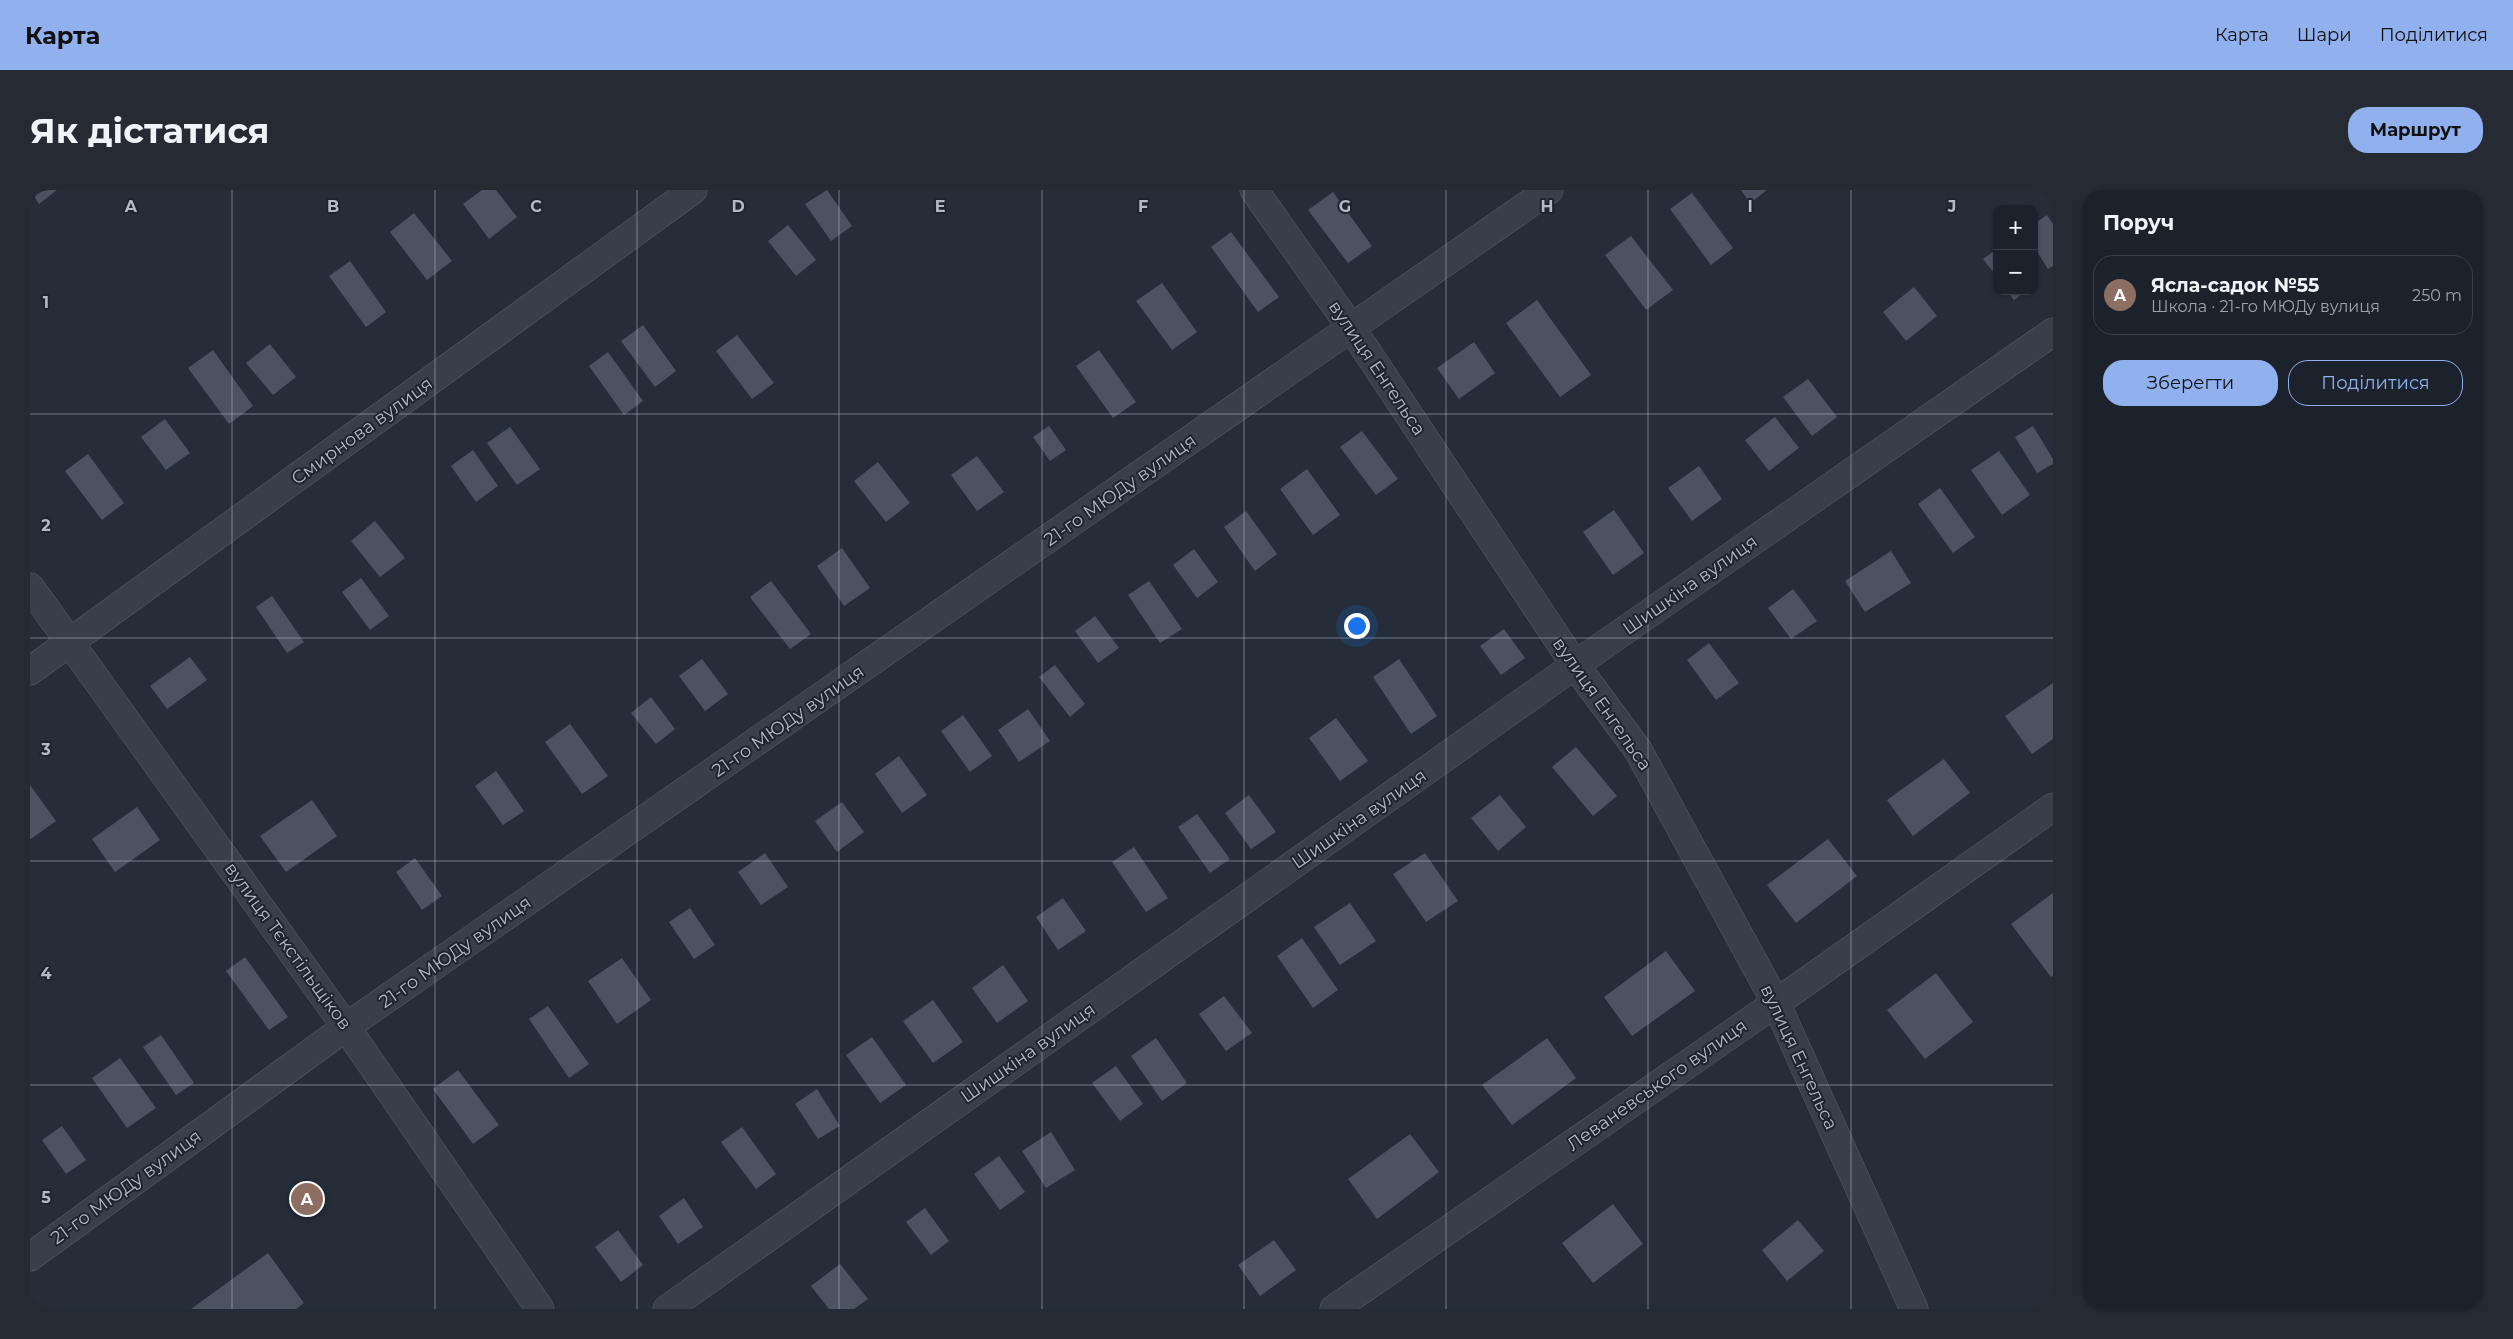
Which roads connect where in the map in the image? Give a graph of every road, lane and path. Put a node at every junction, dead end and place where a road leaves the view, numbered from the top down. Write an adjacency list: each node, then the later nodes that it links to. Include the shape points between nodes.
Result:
1 (693, 190): 7 (street, Смирнова вулиця)
2 (1254, 190): 4 (street, вулиця Енгельса)
3 (1549, 190): 4 (street, 21-го МЮДу вулиця)
4 (1352, 329): 8 (street, вулиця Енгельса); 12 (street, 21-го МЮДу вулиця)
5 (2053, 332): 8 (street, Шишкіна вулиця)
6 (30, 587): 7 (street, вулиця Тєкстільщіков)
7 (69, 643): 9 (street, Смирнова вулиця); 12 (street, вулиця Тєкстільщіков)
8 (1575, 665): 11 (street, вулиця Енгельса, via 1638,750); 15 (street, Шишкіна вулиця)
9 (30, 672)
10 (2053, 807): 11 (street, Леваневського вулиця)
11 (1776, 1003): 16 (street, Леваневського вулиця); 17 (street, вулиця Енгельса)
12 (346, 1027): 13 (street, 21-го МЮДу вулиця); 14 (street, вулиця Тєкстільщіков)
13 (30, 1257)
14 (540, 1309)
15 (667, 1309)
16 (1334, 1309)
17 (1914, 1309)

